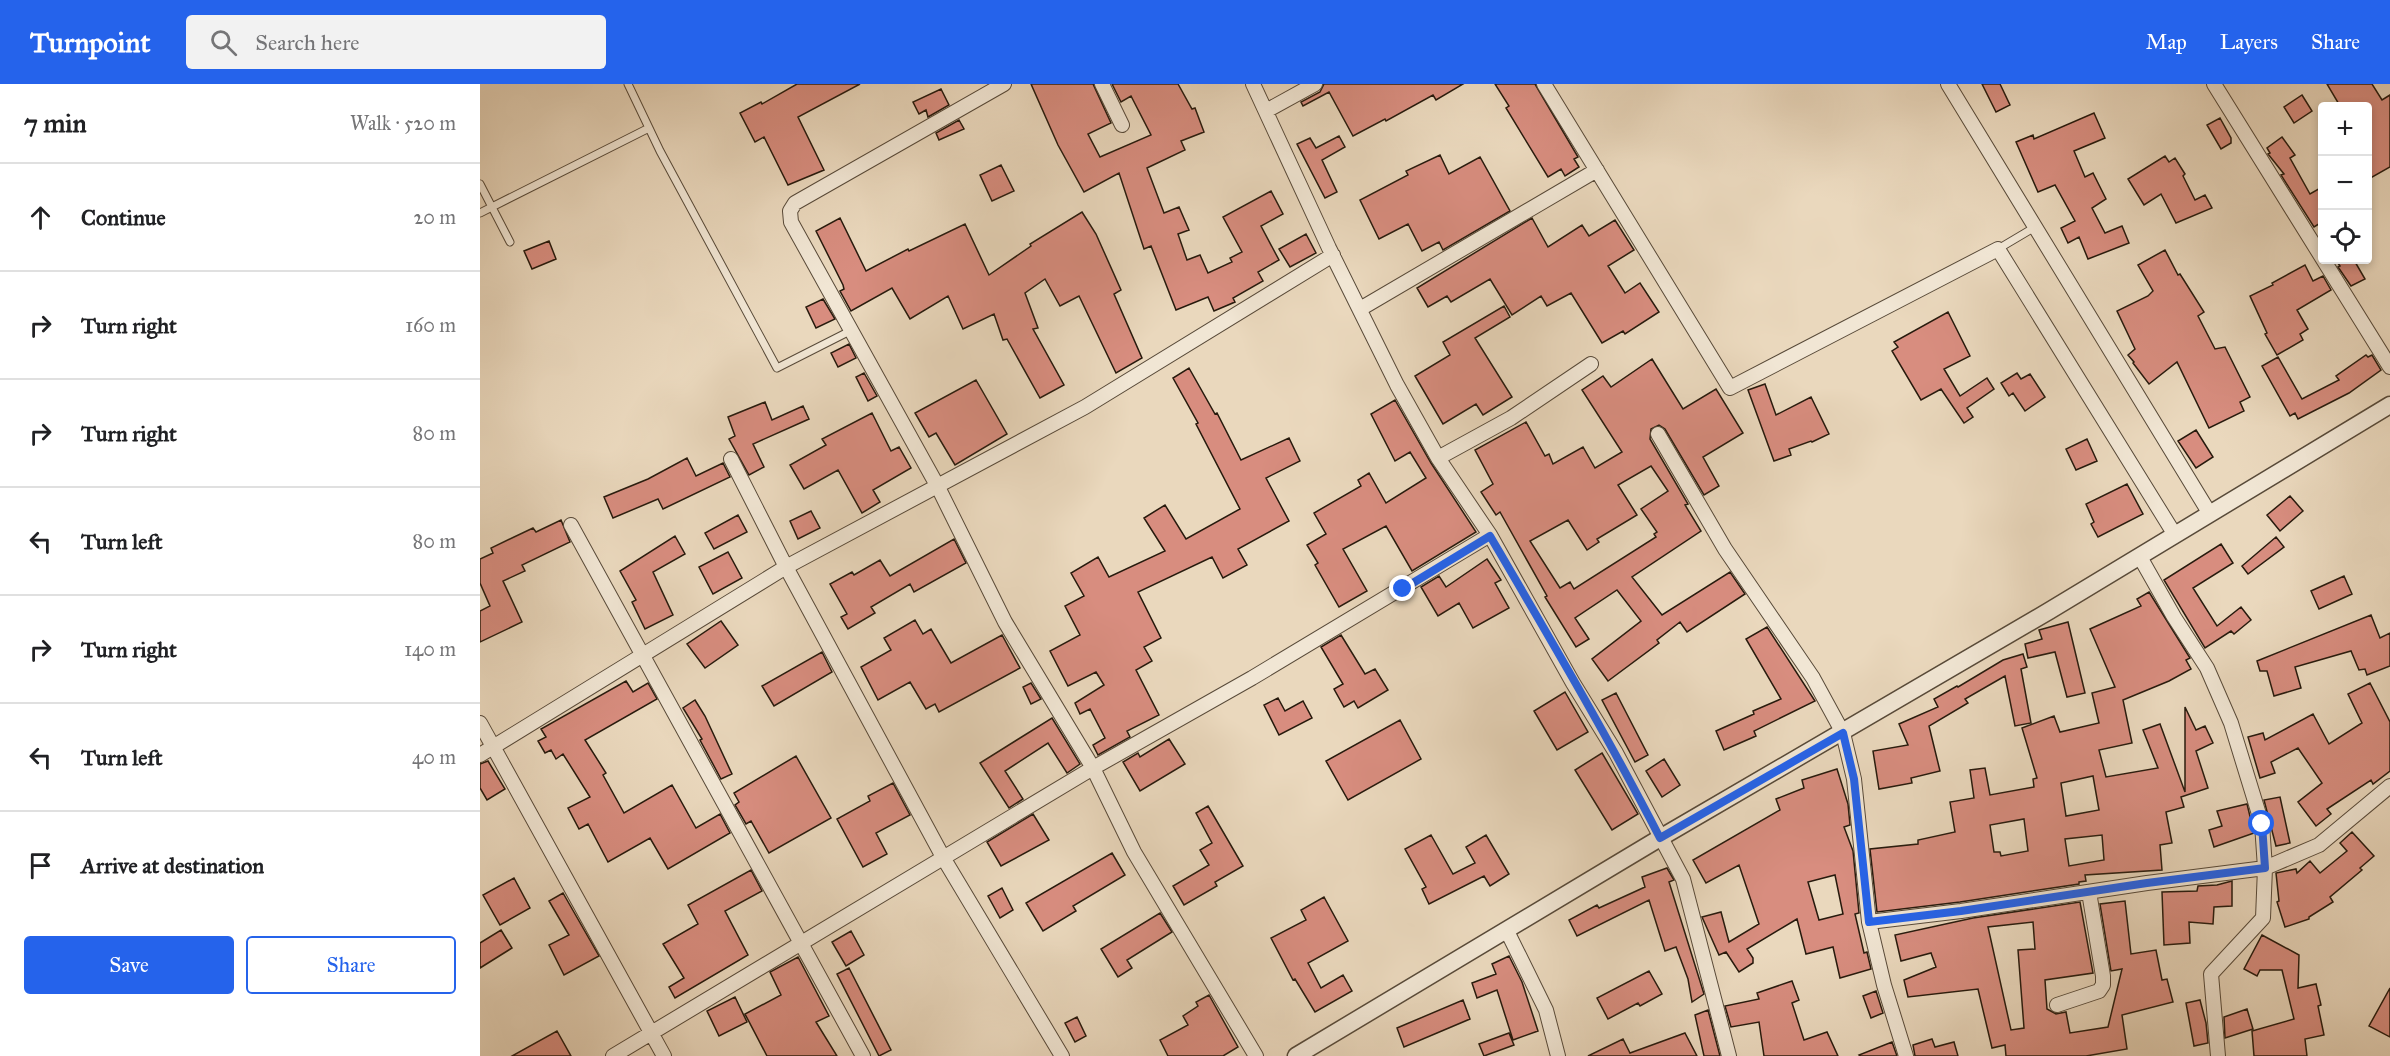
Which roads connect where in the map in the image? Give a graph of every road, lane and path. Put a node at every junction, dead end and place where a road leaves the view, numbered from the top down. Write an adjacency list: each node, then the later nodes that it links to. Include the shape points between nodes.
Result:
1 (628, 84): 11 (lane)
2 (1004, 84): 21 (street, via 792,206 791,222)
3 (1102, 84): 10 (street)
4 (1253, 84): 9 (street)
5 (1315, 84): 9 (street)
6 (1544, 84): 12 (street)
7 (1948, 84): 16 (street)
8 (2214, 84): 23 (street)
9 (1266, 111): 19 (street)
10 (1122, 125)
11 (649, 128): 14 (lane); 21 (lane, via 777,368)
12 (1597, 170): 18 (street, via 1730,388); 20 (street)
13 (480, 184): 14 (lane)
14 (491, 206): 15 (lane); 17 (lane)
15 (480, 213)
16 (2035, 227): 18 (lane); 29 (street)
17 (510, 242)
18 (1998, 249): 31 (street)
19 (1333, 255): 20 (street); 28 (street, via 1085,407)
20 (1360, 309): 26 (street)
21 (850, 332): 28 (street)
22 (1591, 364): 26 (street, via 1511,418)
23 (2390, 367)
24 (2390, 405): 29 (street)
25 (1658, 434): 37 (street, via 1725,549 1813,678)
26 (1438, 458): 32 (street)
27 (731, 459): 34 (street)
28 (938, 487): 34 (street); 40 (street, via 1005,622)
29 (2210, 514): 31 (street)
30 (571, 525): 35 (street)
31 (2175, 535): 33 (street)
32 (1490, 536): 40 (street); 42 (street, via 1616,753)
33 (2140, 557): 37 (street); 44 (street, via 2207,668 2231,723 2262,824)
34 (786, 567): 35 (street); 43 (street)
35 (642, 655): 38 (street); 48 (street)
36 (480, 723): 38 (street)
37 (1843, 733): 42 (street); 46 (street, via 1854,779)
38 (493, 747): 39 (street); 50 (street)
39 (480, 755)
40 (1093, 768): 43 (street); 55 (street, via 1134,852)
41 (2390, 786): 44 (street, via 2319,844)
42 (1660, 838): 47 (street); 58 (street, via 1683,879)
43 (944, 859): 48 (street); 54 (street)
44 (2265, 868): 45 (street); 60 (street, via 2263,918 2211,974)
45 (2090, 892): 46 (street); 49 (street, via 2103,985 2099,991)
46 (1869, 922): 59 (street)
47 (1507, 931): 56 (street); 57 (street, via 1546,1010)
48 (803, 943): 50 (street); 53 (street)
49 (2057, 1005)
50 (651, 1034): 51 (street); 52 (street)
51 (613, 1056)
52 (664, 1056)
53 (863, 1056)
54 (1062, 1056)
55 (1256, 1056)
56 (1296, 1056)
57 (1558, 1056)
58 (1729, 1056)
59 (1906, 1056)
60 (2218, 1056)

